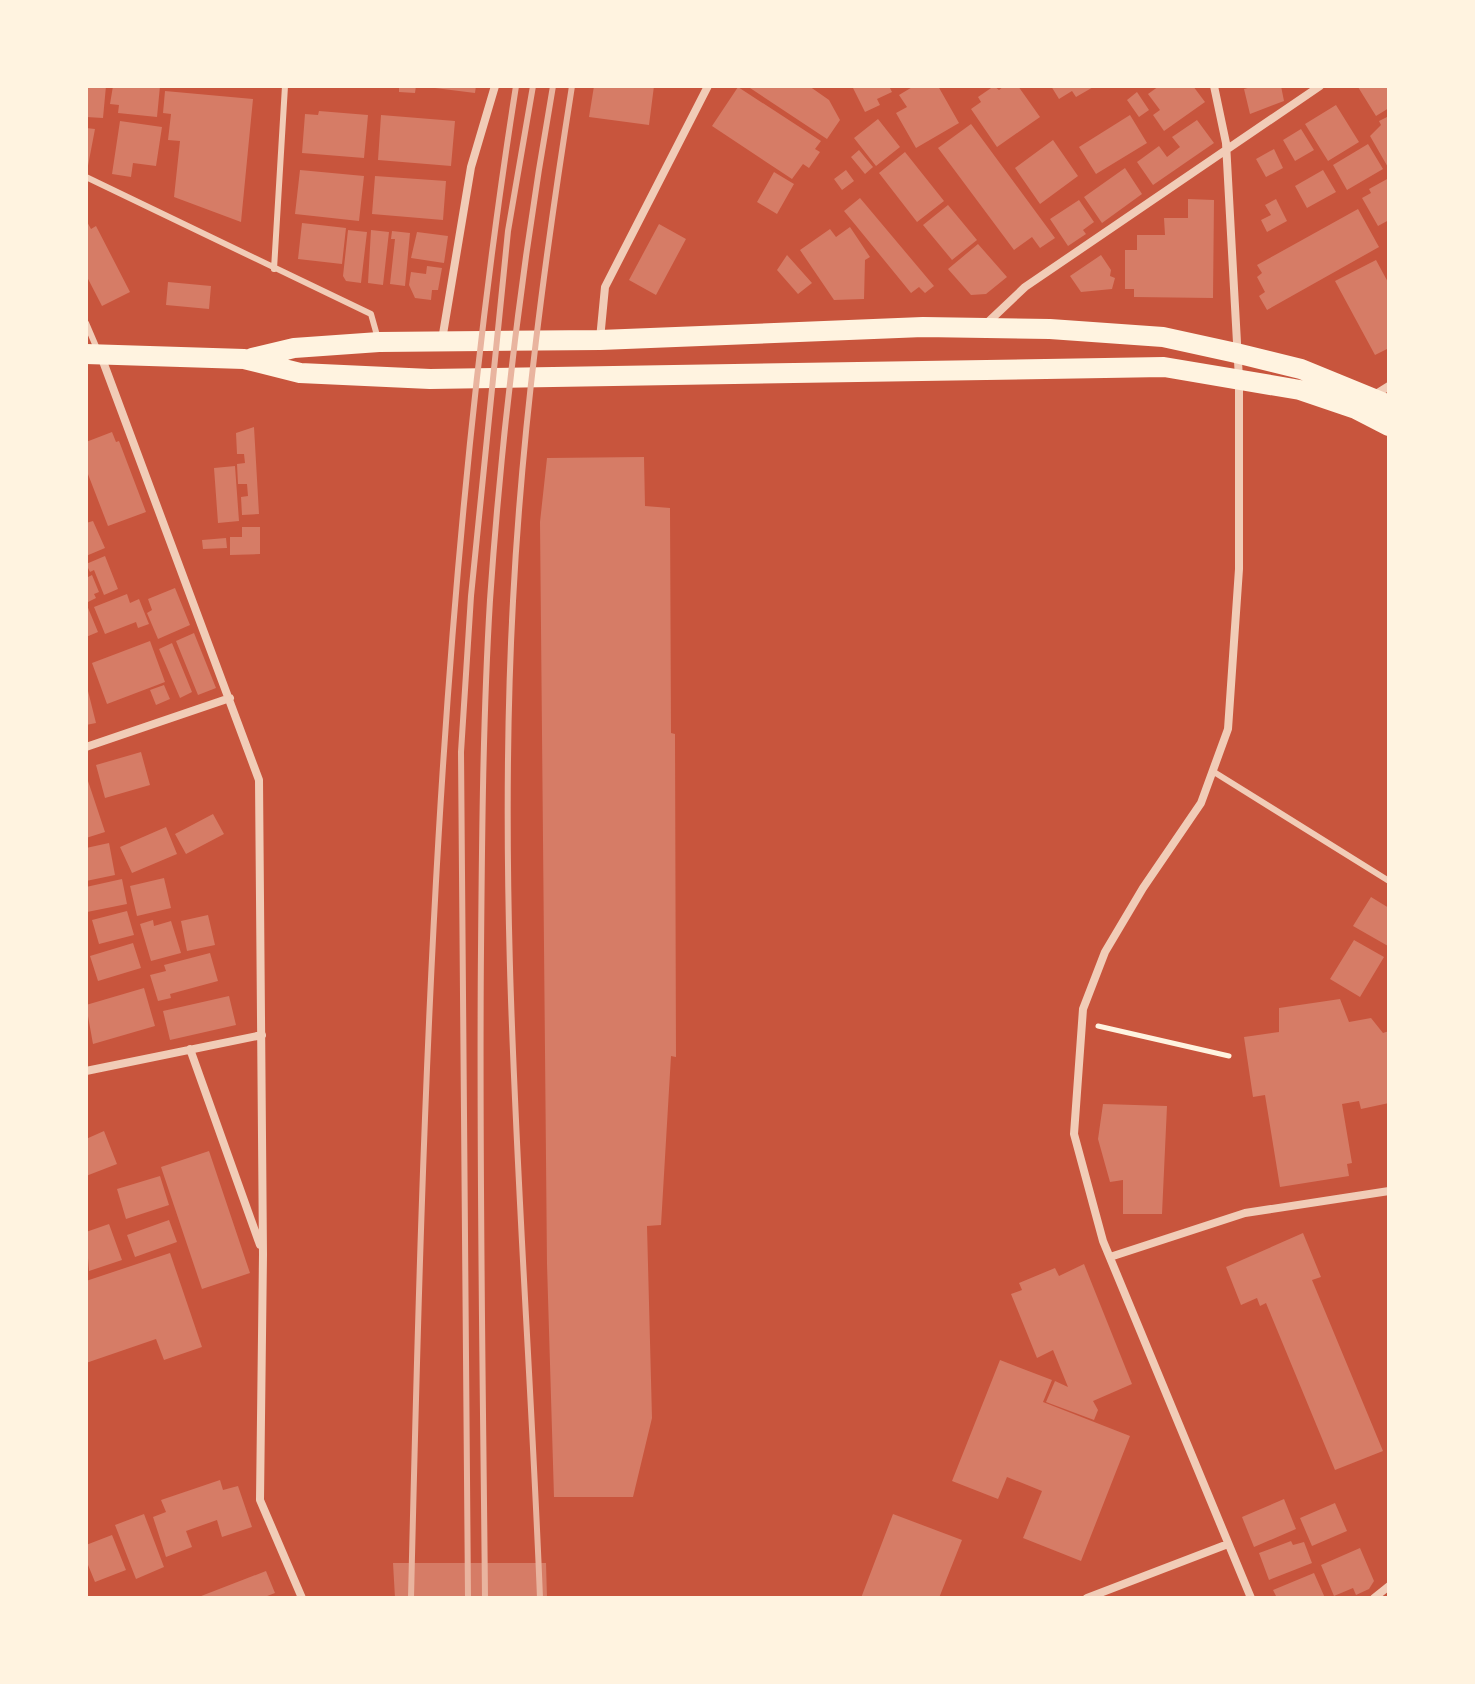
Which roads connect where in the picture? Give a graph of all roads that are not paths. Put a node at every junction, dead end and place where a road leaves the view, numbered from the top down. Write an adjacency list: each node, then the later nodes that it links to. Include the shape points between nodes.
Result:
1 (285, 86): 8 (lane)
2 (495, 86): 13 (street, via 471,167)
3 (708, 86): 11 (street, via 605,287)
4 (1214, 86): 6 (street)
5 (1320, 86): 6 (street)
6 (1226, 151): 10 (street, via 1025,287); 14 (street)
7 (86, 177): 8 (lane)
8 (274, 269): 12 (lane, via 371,314)
9 (86, 323): 15 (lane)
10 (982, 328): 11 (main road); 14 (main road, via 1163,337)
11 (600, 340): 13 (main road)
12 (379, 342): 13 (main road); 16 (main road, via 294,348)
13 (441, 344)
14 (1236, 353): 17 (street); 18 (main road)
15 (93, 354): 16 (main road); 20 (street)
16 (244, 359): 17 (main road, via 300,373 430,379 1164,367)
17 (1239, 379): 19 (main road, via 1300,390); 22 (street, via 1239,569 1228,729)
18 (1383, 396)
19 (1389, 426)
20 (230, 698): 21 (street); 24 (street, via 259,780)
21 (86, 747)
22 (1214, 772): 23 (lane); 29 (street, via 1201,803 1105,952 1083,1009 1074,1134)
23 (1389, 881)
24 (262, 1035): 25 (street); 28 (street)
25 (190, 1049): 26 (street); 28 (street)
26 (86, 1071)
27 (1389, 1191): 29 (street, via 1245,1213)
28 (263, 1254): 32 (street, via 260,1500)
29 (1110, 1257): 30 (street)
30 (1228, 1544): 33 (street); 34 (street)
31 (1389, 1586): 35 (street)
32 (302, 1598)
33 (1087, 1598)
34 (1251, 1598)
35 (1374, 1598)

